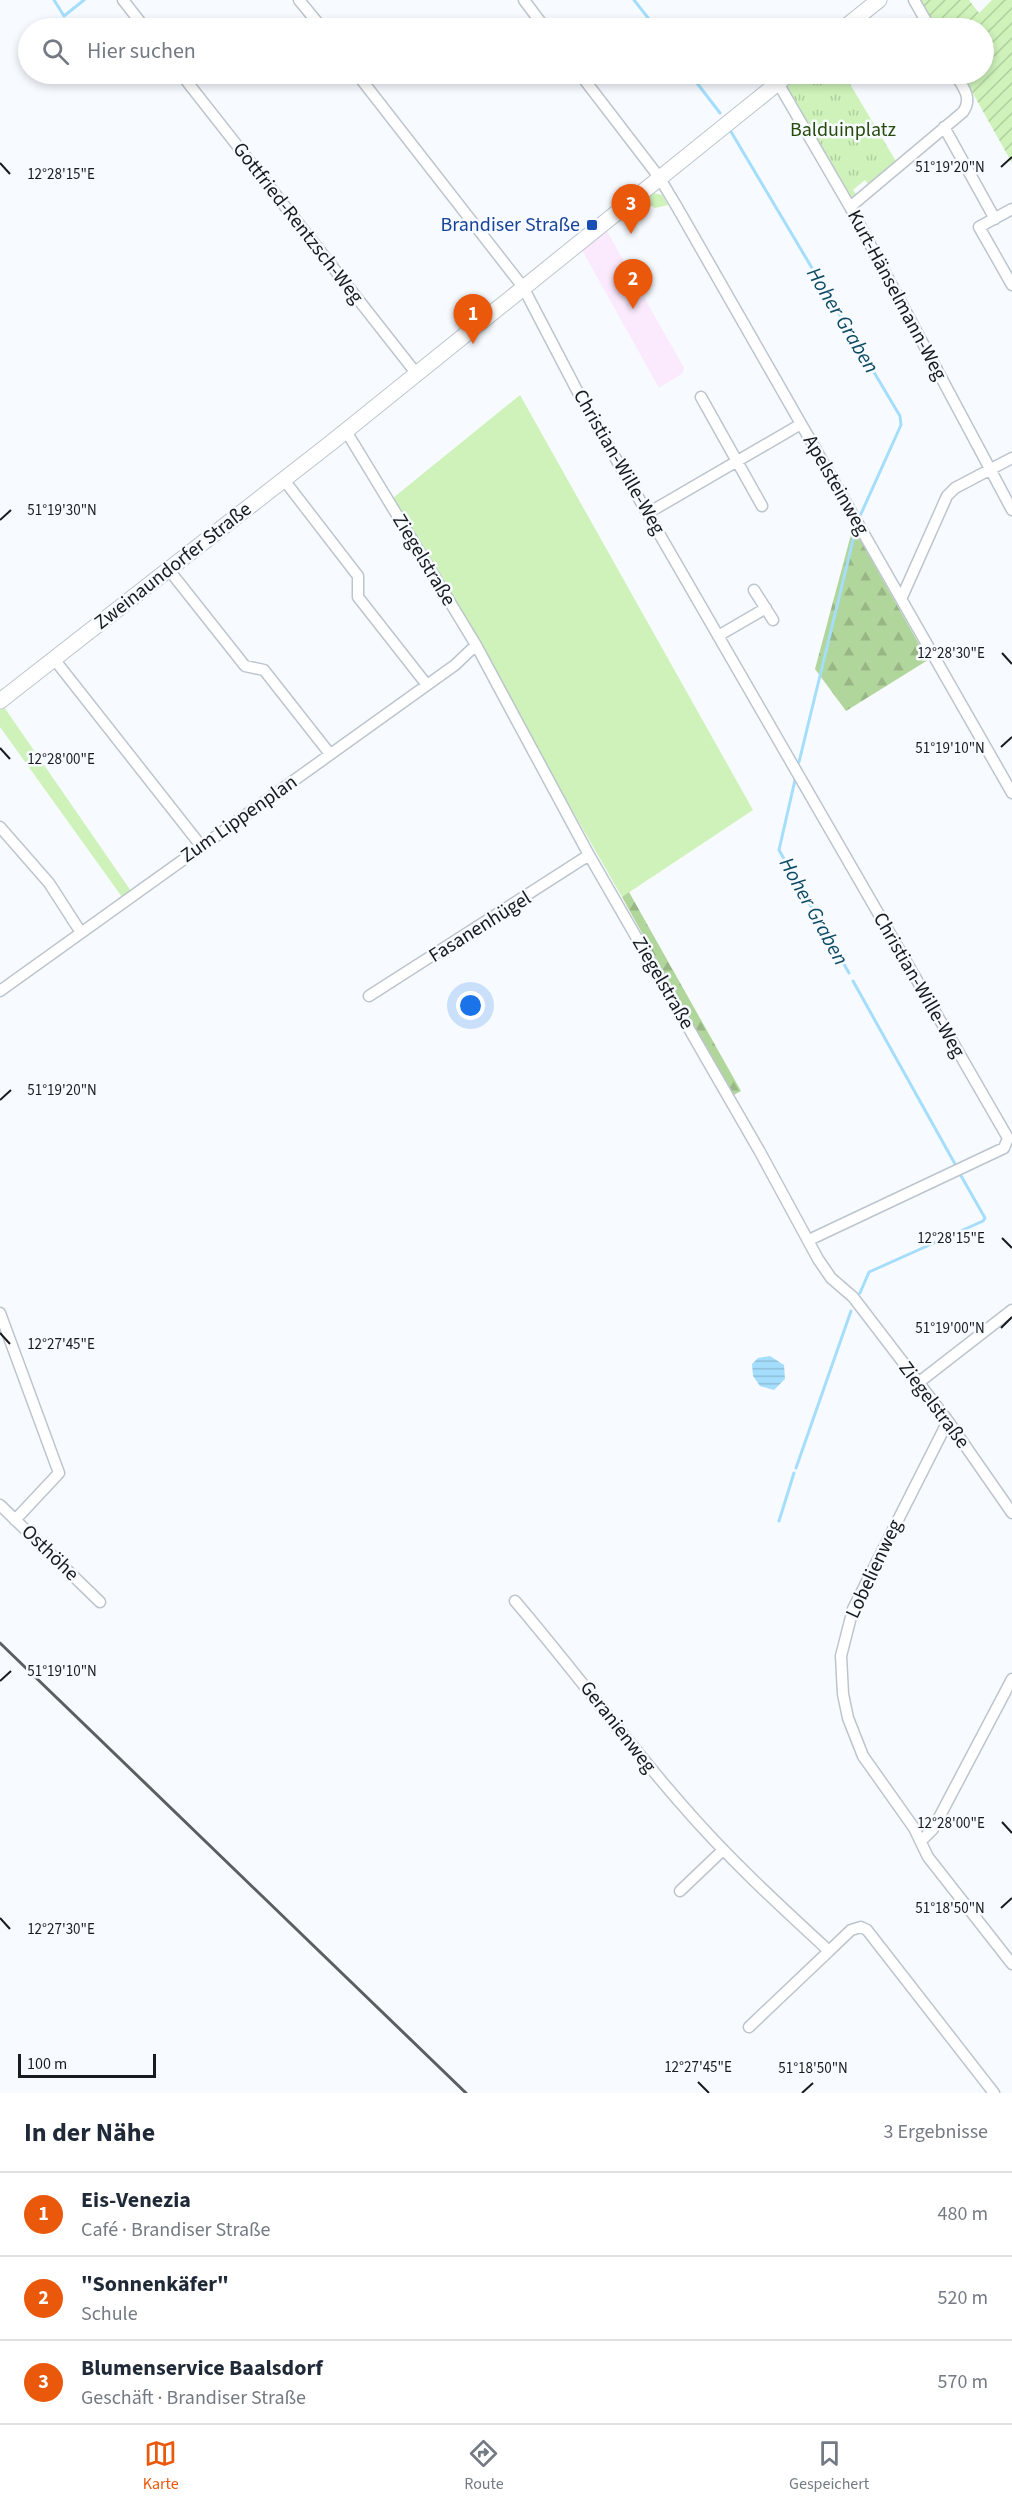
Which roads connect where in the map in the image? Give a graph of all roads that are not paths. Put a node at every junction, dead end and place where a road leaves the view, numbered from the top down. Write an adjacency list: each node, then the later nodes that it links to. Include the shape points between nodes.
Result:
1 (123, 0): 6 (street)
2 (300, 0): 7 (street)
3 (524, 0): 8 (street)
4 (879, 0): 9 (street)
5 (914, 0): 10 (street)
6 (137, 18)
7 (314, 18)
8 (538, 18)
9 (856, 18)
10 (924, 18)
11 (188, 84): 24 (street, Gottfried-Rentzsch-Weg)
12 (365, 84): 23 (street, Christian-Wille-Weg)
13 (588, 84): 18 (street, Apelsteinweg)
14 (775, 84): 18 (street)
15 (786, 84): 19 (street, Kurt-Hänselmann-Weg)
16 (961, 84): 17 (street, via 968,105)
17 (944, 127): 19 (street); 21 (street)
18 (659, 177): 23 (street); 26 (street, Apelsteinweg)
19 (850, 207): 30 (street, Kurt-Hänselmann-Weg)
20 (1012, 209): 21 (street)
21 (995, 219): 22 (street, via 979,227)
22 (1012, 285)
23 (523, 287): 24 (street); 34 (street, Christian-Wille-Weg, via 582,400)
24 (416, 373): 27 (street)
25 (701, 397): 29 (street)
26 (801, 424): 29 (street); 37 (street, Apelsteinweg)
27 (346, 431): 31 (street, Zweinaundorfer Straße); 41 (street, Ziegelstraße)
28 (1012, 458): 30 (street)
29 (736, 462): 32 (street); 34 (street)
30 (990, 470): 33 (street, Kurt-Hänselmann-Weg); 37 (street, via 947,496)
31 (284, 480): 35 (street, Zweinaundorfer Straße); 43 (street, via 358,576 357,597)
32 (762, 506)
33 (1012, 510)
34 (648, 513): 40 (street, Christian-Wille-Weg)
35 (169, 570): 42 (street, Zweinaundorfer Straße); 45 (street, via 245,666 264,670)
36 (754, 590): 38 (street)
37 (902, 597): 46 (street, Apelsteinweg)
38 (766, 608): 39 (street); 40 (street)
39 (773, 620)
40 (718, 636): 53 (street, Christian-Wille-Weg, via 1008,1138 1004,1148)
41 (476, 645): 43 (street, Zum Lippenplan); 49 (street, Ziegelstraße)
42 (54, 659): 44 (street, Zweinaundorfer Straße); 48 (street)
43 (427, 685): 45 (street, Zum Lippenplan)
44 (0, 701)
45 (330, 754): 48 (street, Zum Lippenplan)
46 (1012, 793)
47 (0, 827): 50 (street, via 49,883)
48 (202, 847): 50 (street, Zum Lippenplan)
49 (589, 855): 52 (street, Fasanenhügel); 53 (street, Ziegelstraße)
50 (80, 931): 51 (street, Zum Lippenplan)
51 (0, 991)
52 (369, 996)
53 (809, 1240): 56 (street, Ziegelstraße, via 831,1278 853,1297)
54 (1012, 1310): 56 (street)
55 (0, 1312): 60 (street, via 58,1473)
56 (918, 1383): 57 (street, Ziegelstraße)
57 (948, 1421): 59 (street, Ziegelstraße); 64 (street, Lobelienweg, via 853,1609 841,1656 844,1705 856,1744)
58 (0, 1505): 60 (street, Osthöhe)
59 (1012, 1513)
60 (15, 1520): 62 (street, Osthöhe)
61 (515, 1601): 65 (street, Geranienweg, via 647,1764)
62 (100, 1602)
63 (1012, 1679): 64 (street, via 933,1829)
64 (921, 1841): 68 (street, Lobelienweg, via 928,1857)
65 (723, 1850): 66 (street); 67 (street, Geranienweg)
66 (680, 1891)
67 (829, 1951): 69 (street); 70 (street, via 851,1930 867,1930)
68 (1012, 1964)
69 (749, 2027)
70 (994, 2093)

